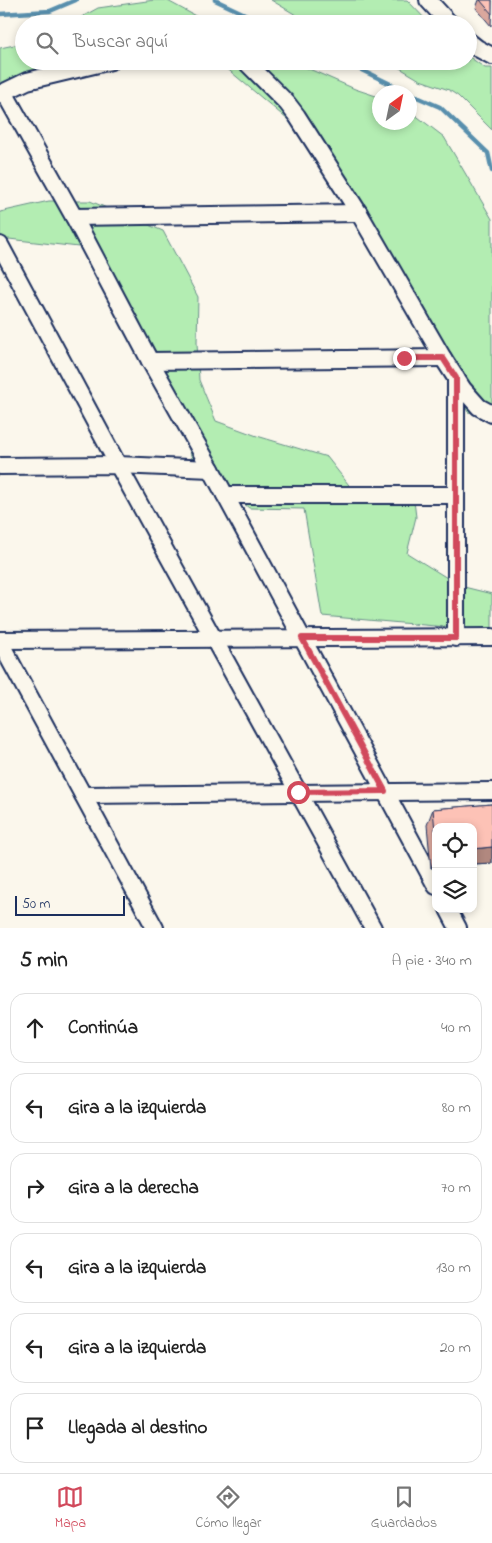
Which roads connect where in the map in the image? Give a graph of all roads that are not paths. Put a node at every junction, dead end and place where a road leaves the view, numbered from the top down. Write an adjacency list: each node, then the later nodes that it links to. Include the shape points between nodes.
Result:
1 (428, 0): 2 (street)
2 (442, 15)
3 (477, 48): 4 (street)
4 (492, 56)
5 (73, 70): 7 (street, via 27,81)
6 (254, 70): 8 (street, via 297,116)
7 (2, 93): 9 (street)
8 (359, 213): 9 (street); 11 (street)
9 (74, 217): 12 (street)
10 (0, 245): 15 (street)
11 (443, 358): 12 (street); 13 (street)
12 (150, 361): 17 (street)
13 (456, 378): 14 (street, via 479,408); 19 (street)
14 (492, 414)
15 (118, 465): 16 (street); 17 (street); 23 (street)
16 (0, 466)
17 (211, 469): 18 (street)
18 (225, 495): 19 (street); 20 (street)
19 (456, 495): 21 (street)
20 (302, 638): 21 (street); 23 (street); 25 (street)
21 (456, 638): 22 (street)
22 (492, 638)
23 (214, 639): 24 (street); 27 (street)
24 (0, 641): 28 (street)
25 (385, 791): 26 (street); 27 (street); 29 (street)
26 (492, 791)
27 (298, 792): 28 (street); 32 (street)
28 (83, 795): 31 (street)
29 (432, 879)
30 (450, 913): 33 (street)
31 (155, 928)
32 (373, 928)
33 (458, 928)

